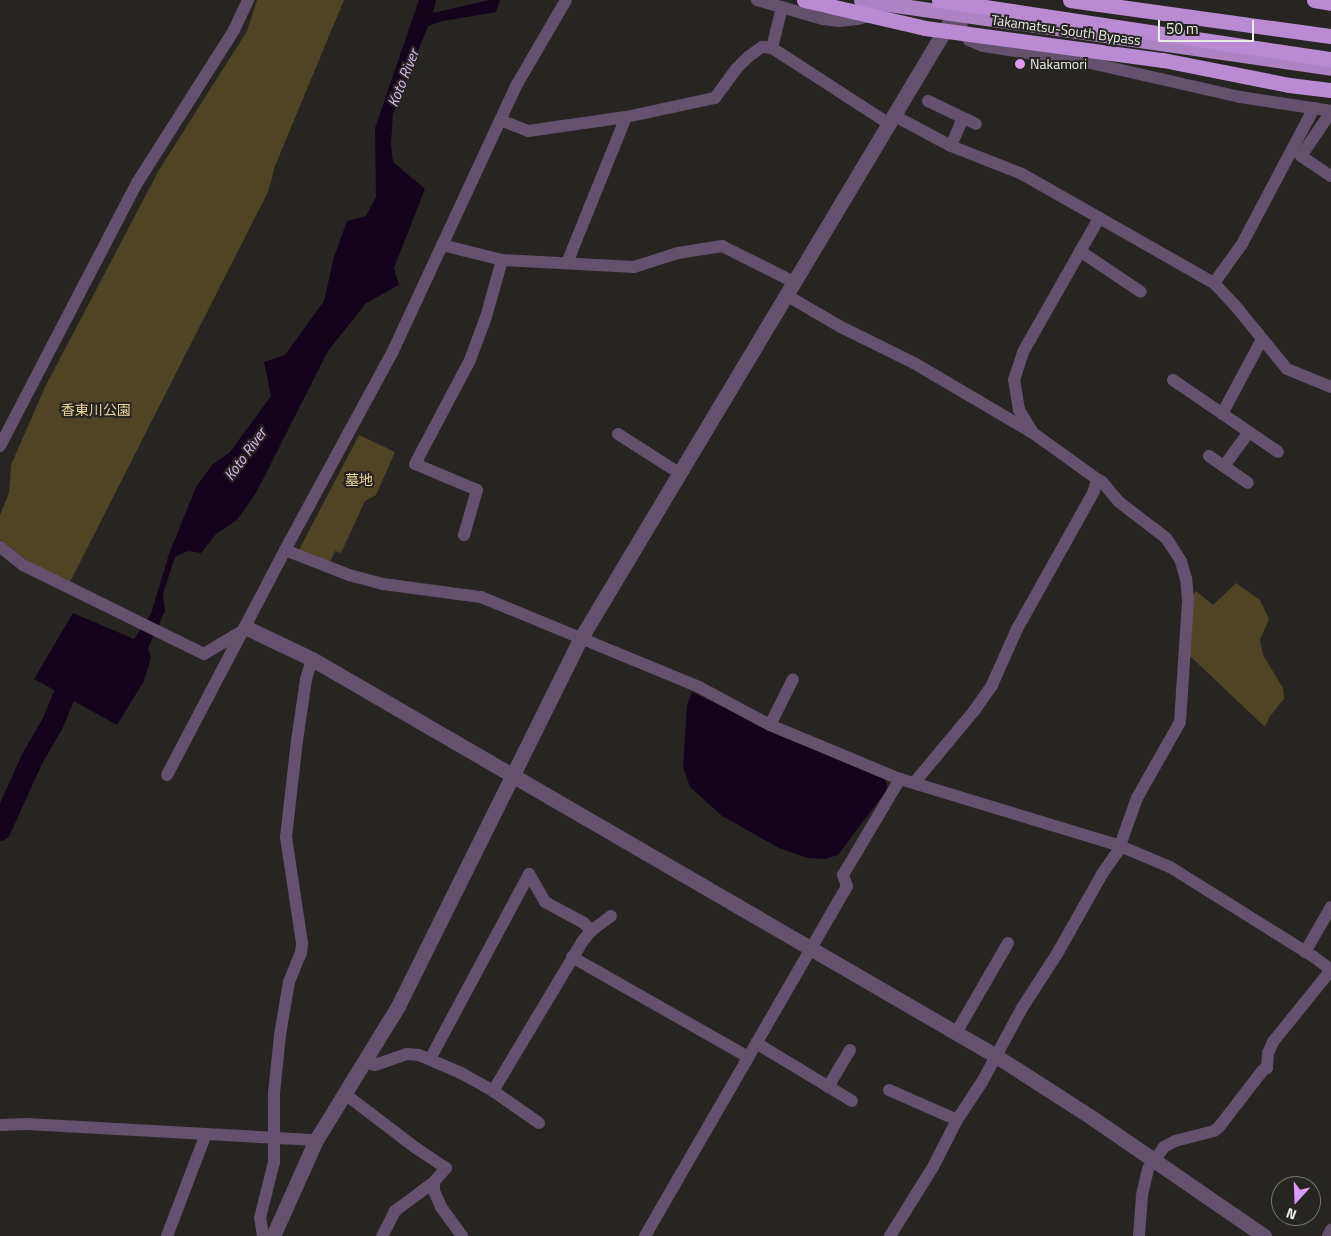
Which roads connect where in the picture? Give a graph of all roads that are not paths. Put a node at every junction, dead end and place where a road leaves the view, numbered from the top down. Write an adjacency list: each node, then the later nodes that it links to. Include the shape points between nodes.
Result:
1 (248, 0): 47 (street, via 234,30 137,183)
2 (566, 0): 26 (street)
3 (757, 0): 13 (street)
4 (804, 0): 19 (highway, bridge, via 925,28 1163,60)
5 (861, 0): 12 (highway, Takamatsu-South Bypass)
6 (939, 0): 17 (highway, bridge)
7 (963, 0): 14 (street)
8 (1070, 0): 15 (highway)
9 (1120, 0): 15 (highway)
10 (1314, 0): 11 (highway)
11 (1331, 3)
12 (890, 4): 13 (street, via 858,19 839,21); 14 (highway, Takamatsu-South Bypass)
13 (782, 7): 16 (street)
14 (955, 14): 18 (highway, Takamatsu-South Bypass); 21 (street, via 969,40 983,46 1086,62 1240,97); 25 (street)
15 (1331, 35)
16 (772, 48): 23 (street, via 762,48 736,68 715,98); 25 (street)
17 (1331, 59)
18 (1331, 68)
19 (1331, 90)
20 (928, 101): 24 (street)
21 (1314, 108): 22 (street); 29 (street)
22 (1331, 111): 29 (street)
23 (626, 117): 26 (street, via 528,131); 35 (street)
24 (963, 118): 27 (street); 28 (street)
25 (891, 119): 28 (street); 36 (street)
26 (500, 120): 32 (street)
27 (976, 124)
28 (951, 146): 31 (street, via 1022,174)
29 (1296, 154): 30 (street); 37 (street, via 1242,244)
30 (1331, 176)
31 (1099, 218): 33 (street); 37 (street)
32 (442, 245): 34 (street); 56 (street, via 393,351)
33 (1080, 251): 38 (street); 45 (street, via 1023,352 1014,380 1019,410)
34 (502, 260): 35 (street); 54 (street, via 470,360 414,464 477,490)
35 (567, 263): 36 (street, via 634,267 678,253 722,246)
36 (794, 282): 39 (street)
37 (1214, 283): 40 (street)
38 (1141, 292)
39 (786, 295): 45 (street, via 914,363); 51 (street)
40 (1262, 339): 42 (street, via 1287,369); 43 (street)
41 (1174, 380): 43 (street)
42 (1331, 386)
43 (1222, 414): 44 (street)
44 (1249, 432): 48 (street); 50 (street)
45 (1033, 433): 52 (street)
46 (618, 434): 51 (street)
47 (0, 446)
48 (1278, 452)
49 (1210, 456): 50 (street)
50 (1224, 466): 53 (street)
51 (679, 473): 58 (street)
52 (1097, 479): 65 (street, via 1094,491 1017,629 992,685 974,712); 66 (street, via 1119,502 1166,538 1175,550 1186,579 1188,600 1180,722 1137,798)
53 (1248, 483)
54 (464, 535)
55 (0, 547): 57 (street, via 23,565 204,654)
56 (286, 550): 57 (street); 58 (street, via 340,572 383,584 482,597)
57 (246, 628): 59 (street); 62 (street)
58 (582, 636): 61 (street, via 699,687); 63 (street)
59 (312, 659): 63 (street); 90 (street, via 306,679 286,837 302,943 289,982 280,1035 274,1093)
60 (792, 679): 61 (street)
61 (770, 725): 64 (street)
62 (167, 775)
63 (513, 776): 71 (street); 80 (street, via 398,1006)
64 (900, 779): 65 (street); 71 (street, via 843,875 847,886)
65 (914, 783): 66 (street)
66 (1120, 846): 72 (street, via 1170,868); 77 (street)
67 (1331, 907): 72 (street)
68 (611, 916): 69 (street)
69 (591, 931): 73 (street); 79 (street, via 584,923 546,902 529,874)
70 (1008, 943): 74 (street)
71 (810, 949): 74 (street); 75 (street)
72 (1305, 952): 92 (street, via 1331,970 1273,1042 1268,1053 1268,1068 1214,1131 1175,1141 1164,1147)
73 (572, 957): 78 (street); 83 (street)
74 (956, 1033): 77 (street)
75 (756, 1043): 78 (street); 81 (street)
76 (850, 1050): 81 (street)
77 (996, 1056): 86 (street); 92 (street)
78 (748, 1057): 101 (street)
79 (430, 1059): 80 (street, via 419,1054 407,1054 375,1065); 83 (street)
80 (364, 1062): 84 (street)
81 (828, 1087): 85 (street)
82 (890, 1090): 86 (street)
83 (493, 1091): 87 (street)
84 (345, 1094): 91 (street); 93 (street, via 446,1168)
85 (852, 1101)
86 (957, 1120): 102 (street, via 933,1167)
87 (539, 1123)
88 (0, 1125): 89 (street)
89 (206, 1134): 90 (street); 96 (street)
90 (274, 1139): 91 (street); 97 (street, via 274,1162 260,1218)
91 (316, 1140): 98 (street)
92 (1154, 1161): 95 (street); 103 (street, via 1148,1169)
93 (434, 1182): 99 (street, via 395,1211); 100 (street, via 441,1207)
94 (1331, 1230): 104 (street)
95 (1254, 1233)
96 (167, 1236)
97 (263, 1236)
98 (272, 1236)
99 (382, 1236)
100 (462, 1236)
101 (645, 1236)
102 (890, 1236)
103 (1139, 1236)
104 (1328, 1236)

